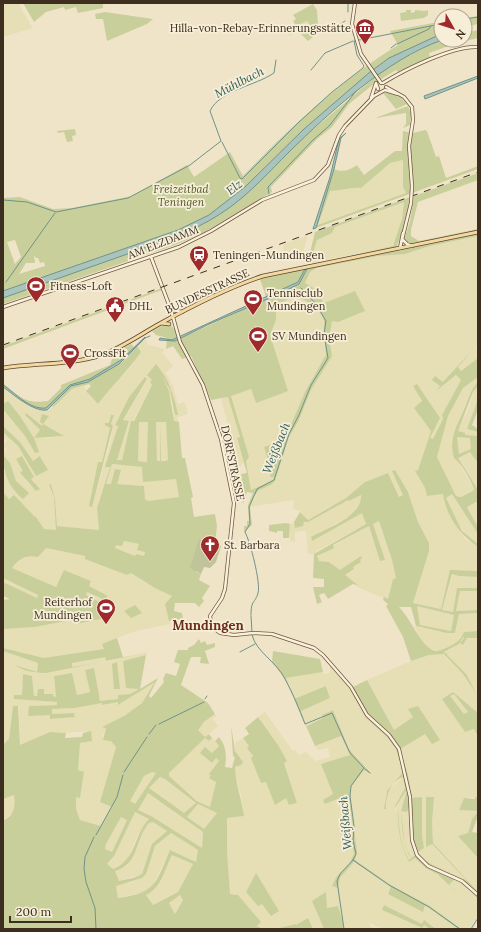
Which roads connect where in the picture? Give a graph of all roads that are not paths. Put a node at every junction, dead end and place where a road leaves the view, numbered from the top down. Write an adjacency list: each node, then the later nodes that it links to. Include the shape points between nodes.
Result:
1 (355, 3): 3 (street, via 352,23 361,54)
2 (478, 47): 3 (street, via 454,51)
3 (381, 85): 4 (street); 4 (street); 5 (street, bridge, via 409,103 412,110 409,146 412,186)
4 (368, 102): 10 (street, AM ELZDAMM, via 342,131 331,160 321,174 308,183 262,200 192,241)
5 (404, 231): 7 (street); 9 (street)
6 (478, 232): 8 (main road, BUNDESSTRASSE)
7 (403, 239): 8 (street); 9 (street)
8 (412, 246): 9 (main road, BUNDESSTRASSE)
9 (400, 248): 13 (main road, BUNDESSTRASSE, via 250,280)
10 (151, 256): 11 (street, AM ELZDAMM); 12 (street, DORFSTRASSE)
11 (3, 307)
12 (171, 310): 13 (street); 14 (street, DORFSTRASSE)
13 (184, 312): 14 (main road, BUNDESSTRASSE)
14 (173, 317): 15 (main road, BUNDESSTRASSE); 17 (street, DORFSTRASSE)
15 (161, 323): 16 (main road); 18 (main road, BUNDESSTRASSE, via 116,349 88,358)
16 (169, 324): 17 (street)
17 (175, 327): 19 (street, DORFSTRASSE, via 201,381 217,424 234,503 226,589 210,616 213,630 228,635 272,634 314,648 323,655 351,687 367,715 389,735 399,749 410,797 412,840 417,854 428,866 462,881)
18 (3, 368)
19 (478, 895)

